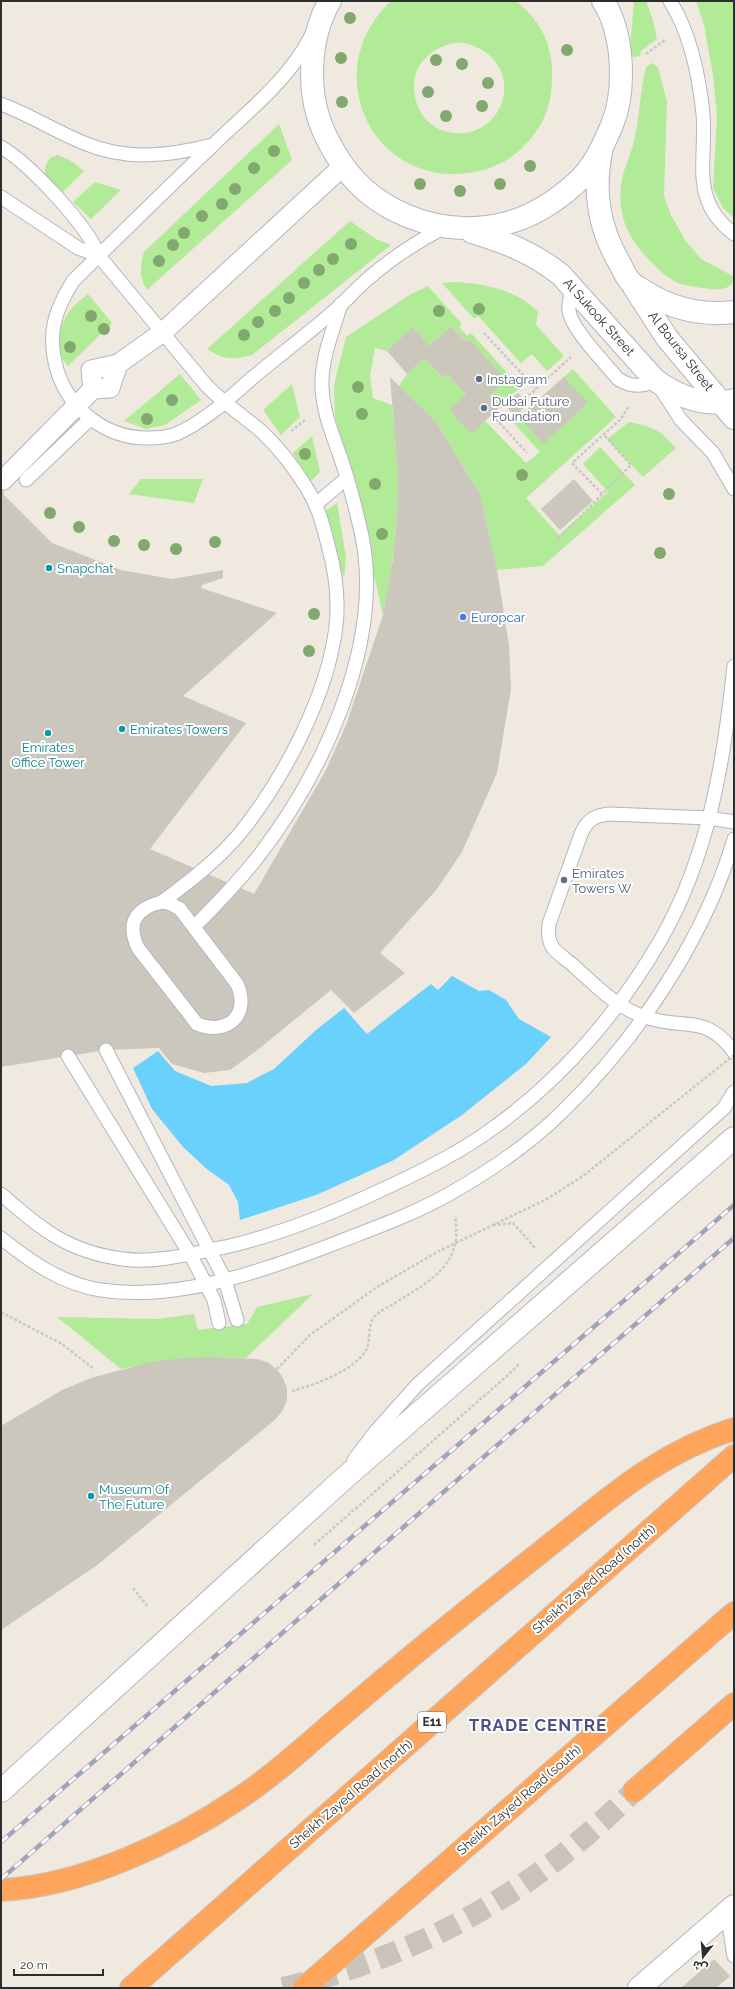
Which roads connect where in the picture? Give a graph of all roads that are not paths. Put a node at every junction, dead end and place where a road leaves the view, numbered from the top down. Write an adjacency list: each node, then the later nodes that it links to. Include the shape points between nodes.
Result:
1 (670, 1): 11 (lane, via 693,55 703,115 703,187 714,214)
2 (605, 2): 7 (street, via 618,38 622,74 617,113)
3 (324, 6): 5 (lane, via 310,39 280,82); 8 (street, via 312,54 312,94 322,132)
4 (1, 104): 5 (lane, via 85,144 127,154 172,154)
5 (214, 144): 12 (lane)
6 (1, 147): 12 (lane, via 28,166 76,219)
7 (602, 151): 10 (street, via 576,184 542,209 503,224); 13 (street, via 597,171 596,192 599,214 608,241)
8 (342, 167): 10 (street, via 359,185 399,213 422,222); 17 (street)
9 (1, 197): 12 (lane, via 78,248)
10 (453, 228): 14 (street, Al Sukook Street, via 524,250 548,265); 15 (lane, via 402,252)
11 (734, 234)
12 (99, 256): 17 (lane); 21 (lane, via 73,281 63,298 52,333 52,348 60,379)
13 (631, 282): 16 (street, via 661,302 687,311 715,314); 20 (street, Al Boursa Street, via 668,338)
14 (573, 287): 18 (street, Al Sukook Street); 18 (lane, via 570,299 573,322 618,379 633,386 641,386)
15 (341, 304): 19 (lane); 22 (lane, via 327,349 322,386 324,405)
16 (734, 312)
17 (163, 332): 19 (lane); 21 (street, via 118,364 91,370 93,389)
18 (656, 380): 20 (street, Al Sukook Street, via 667,389 694,400); 25 (lane, via 682,420 713,453)
19 (223, 403): 21 (lane, via 175,434 158,438 122,435 105,428); 26 (lane, via 274,444 307,487)
20 (730, 407)
21 (84, 413): 23 (street); 24 (lane)
22 (347, 478): 26 (lane); 32 (lane, via 356,508 366,569 362,631 349,690 336,723 304,786 281,824 226,895)
23 (3, 480)
24 (26, 480)
25 (734, 489)
26 (316, 504): 31 (lane, via 330,551 336,601 335,633 318,697 303,732 285,764 241,832 195,878)
27 (734, 666): 28 (lane, via 720,775)
28 (709, 818): 29 (lane); 33 (lane, via 680,901 660,940); 33 (lane, via 610,814 600,815 585,825 548,933 554,949)
29 (734, 822)
30 (734, 839): 34 (lane, via 725,870 688,947)
31 (162, 902): 32 (lane, via 180,909); 32 (lane, via 149,905 139,913 133,924 132,937 192,1020 207,1028 219,1028 229,1024 237,1016 242,1006 242,994 238,984)
32 (194, 927)
33 (619, 1004): 34 (lane); 42 (lane, via 578,1054 527,1102 494,1128 449,1155 362,1199 256,1240)
34 (645, 1017): 36 (lane, via 704,1026 726,1042); 44 (lane, via 611,1062 563,1111 526,1143 448,1195 374,1229 294,1260)
35 (106, 1050): 42 (lane)
36 (734, 1052)
37 (68, 1056): 43 (lane)
38 (734, 1092): 50 (lane, via 724,1108 417,1385 376,1431)
39 (734, 1138): 50 (street)
40 (1, 1194): 43 (lane, via 41,1229 81,1249 125,1260 149,1260)
41 (1, 1238): 45 (lane, via 35,1265 76,1284 99,1290 144,1293)
42 (210, 1250): 43 (lane); 44 (lane)
43 (190, 1254): 45 (lane)
44 (225, 1280): 45 (lane); 46 (lane)
45 (205, 1284): 47 (lane, via 214,1300)
46 (237, 1320)
47 (219, 1323)
48 (734, 1429): 55 (highway, via 683,1448 628,1482 441,1632 273,1773 211,1817 137,1855 95,1871 52,1883)
49 (734, 1456): 58 (highway, Sheikh Zayed Road (north) / E11)
50 (340, 1482): 53 (street)
51 (734, 1613): 59 (highway, Sheikh Zayed Road (south))
52 (734, 1704): 54 (highway)
53 (1, 1791)
54 (634, 1791)
55 (1, 1890)
56 (733, 1907): 57 (lane, via 729,1925); 60 (street)
57 (734, 1956)
58 (131, 1988)
59 (304, 1988)
60 (639, 1988)

